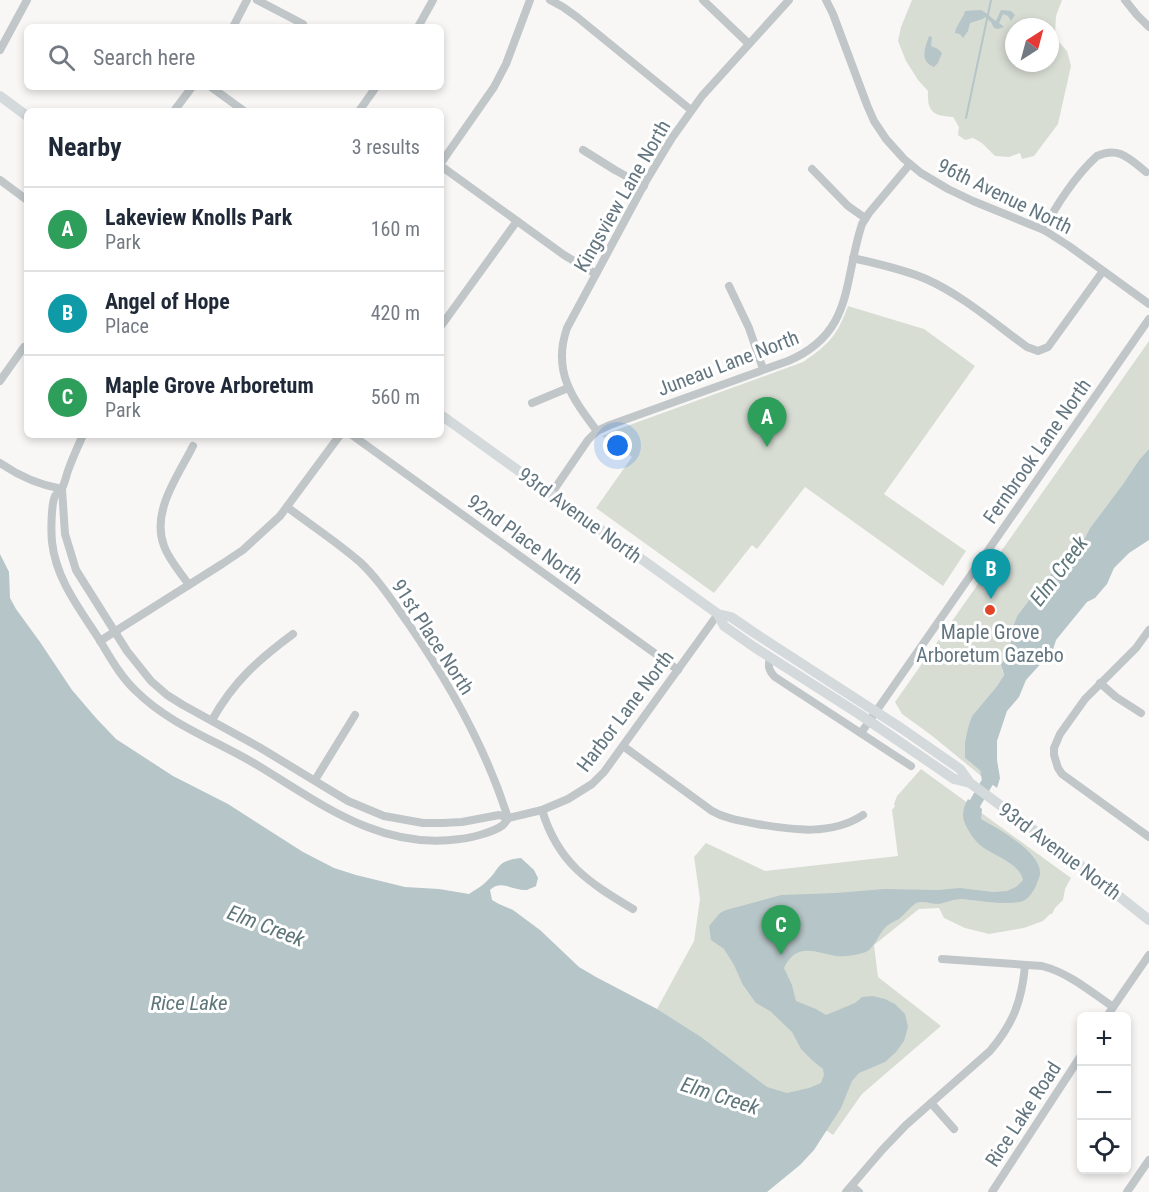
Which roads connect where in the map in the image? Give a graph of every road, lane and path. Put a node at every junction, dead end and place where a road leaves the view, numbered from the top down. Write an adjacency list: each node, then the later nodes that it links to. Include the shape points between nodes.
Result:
1 (27, 0): 16 (street)
2 (247, 0): 11 (street)
3 (257, 0): 12 (street)
4 (433, 0): 13 (street)
5 (530, 0): 27 (street, via 494,87)
6 (550, 0): 24 (street, via 563,6)
7 (703, 0): 15 (street)
8 (789, 0): 15 (street, Kingsview Lane North)
9 (826, 0): 28 (street, 96th Avenue North, via 874,121)
10 (1125, 0): 14 (street)
11 (235, 24)
12 (303, 24)
13 (420, 24)
14 (1149, 27)
15 (749, 44): 24 (street, Kingsview Lane North)
16 (0, 50)
17 (190, 90): 21 (street)
18 (215, 90): 22 (street)
19 (374, 90): 23 (street)
20 (0, 96): 25 (main road)
21 (176, 108)
22 (240, 108)
23 (360, 108)
24 (691, 110): 33 (street, Kingsview Lane North)
25 (24, 114)
26 (583, 150): 33 (street)
27 (444, 160)
28 (910, 165): 35 (street, Juneau Lane North); 37 (street, 96th Avenue North, via 948,189)
29 (444, 166): 36 (street)
30 (812, 169): 35 (street)
31 (1146, 172): 37 (street, via 1120,153 1097,156 1055,209)
32 (0, 180): 34 (street)
33 (644, 186): 40 (street, Kingsview Lane North)
34 (24, 198)
35 (865, 218): 38 (street, Juneau Lane North)
36 (517, 221): 40 (street); 44 (street)
37 (1044, 230): 39 (street, 96th Avenue North)
38 (853, 258): 39 (street, via 925,278 1033,350 1048,346); 46 (street, Juneau Lane North, via 842,309 833,327 801,355)
39 (1103, 271): 42 (street, 96th Avenue North)
40 (596, 274): 48 (street, Kingsview Lane North, via 564,337 561,363)
41 (729, 286): 46 (street)
42 (1149, 304)
43 (1149, 319): 69 (street, Fernbrook Lane North)
44 (444, 322)
45 (24, 347): 47 (street)
46 (763, 369): 51 (street, Juneau Lane North)
47 (0, 381)
48 (568, 388): 49 (street); 51 (street, Kingsview Lane North)
49 (532, 403)
50 (444, 417): 58 (main road, 93rd Avenue North)
51 (597, 431): 58 (street, Juneau Lane North)
52 (82, 438): 57 (street)
53 (338, 438): 59 (street)
54 (356, 438): 67 (street, 92nd Place North)
55 (194, 446): 60 (street, via 160,521 164,546)
56 (0, 463): 57 (street, via 28,480)
57 (62, 489): 63 (street, via 69,552); 65 (street, via 55,496 52,515 56,563 71,596)
58 (551, 494): 61 (main road, 93rd Avenue North)
59 (287, 507): 60 (street, via 243,550); 83 (street, 91st Place North, via 360,562 388,595 448,684 487,760)
60 (189, 585): 63 (street)
61 (718, 614): 66 (main road, 93rd Avenue North, via 724,626); 67 (street, Harbor Lane North); 69 (main road, 93rd Avenue North, via 731,617)
62 (1149, 630): 68 (street)
63 (114, 632): 65 (street); 72 (street, via 151,681 175,700)
64 (293, 634): 72 (street, via 237,682)
65 (100, 641): 77 (street, via 126,681 158,710)
66 (770, 657): 73 (main road, 93rd Avenue North); 74 (street, via 768,667 775,677)
67 (678, 670): 75 (street, Harbor Lane North)
68 (1100, 683): 70 (street); 84 (street, via 1060,734 1054,748 1055,761 1062,774)
69 (876, 711): 73 (street, Fernbrook Lane North); 80 (main road, 93rd Avenue North, via 960,769)
70 (1141, 713)
71 (355, 715): 79 (street)
72 (212, 720): 76 (street)
73 (869, 721): 74 (street, Fernbrook Lane North); 80 (main road, 93rd Avenue North, via 954,779)
74 (861, 733): 78 (street)
75 (623, 746): 81 (street, Harbor Lane North, via 592,784); 82 (street, via 723,816 807,830 845,825)
76 (259, 747): 77 (street); 79 (street)
77 (250, 761): 83 (street, via 340,816 398,837 438,841 467,838 503,825)
78 (912, 766)
79 (315, 780): 83 (street, via 357,805 401,820 443,824 499,815)
80 (970, 783): 86 (main road, 93rd Avenue North)
81 (542, 810): 83 (street, Harbor Lane North); 85 (street, via 554,840 572,865)
82 (863, 815)
83 (508, 818)
84 (1149, 837)
85 (633, 909)
86 (1149, 920)
87 (1149, 955): 90 (street)
88 (942, 959): 89 (street)
89 (1025, 965): 90 (street, via 1057,970); 93 (street, via 1016,1013 1005,1033)
90 (1113, 1007): 91 (street)
91 (1110, 1012)
92 (1077, 1062): 98 (street, Rice Lake Road)
93 (931, 1103): 94 (street); 96 (street)
94 (954, 1128)
95 (1149, 1160): 99 (street)
96 (849, 1189): 97 (street)
97 (859, 1192)
98 (992, 1192)
99 (1127, 1192)

